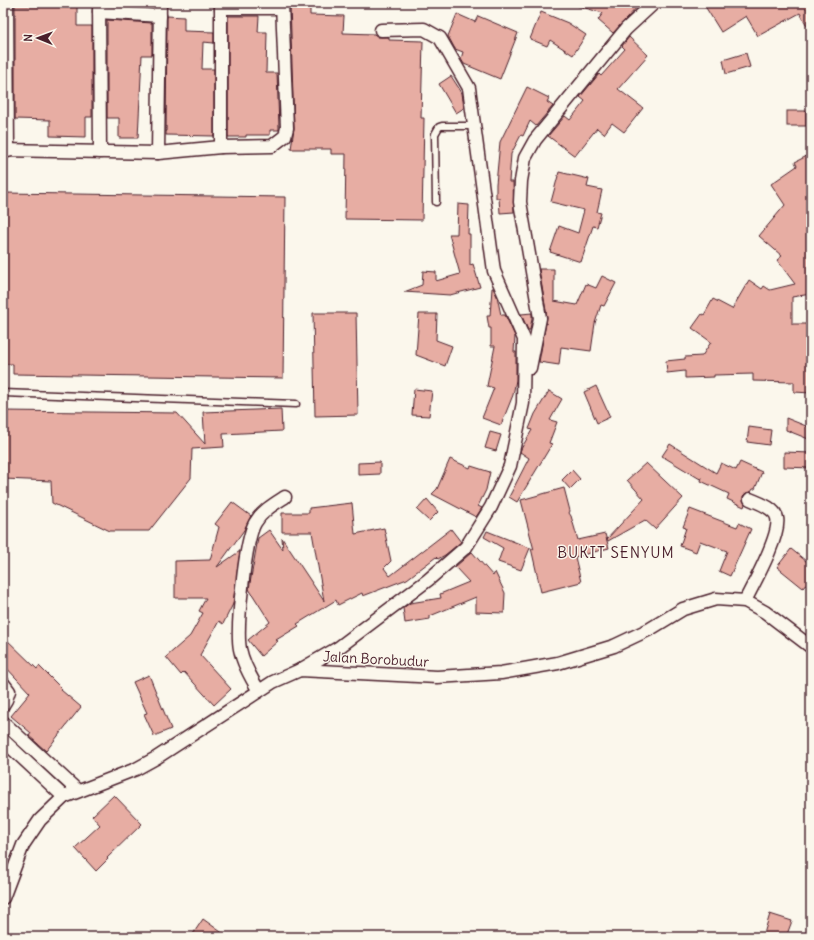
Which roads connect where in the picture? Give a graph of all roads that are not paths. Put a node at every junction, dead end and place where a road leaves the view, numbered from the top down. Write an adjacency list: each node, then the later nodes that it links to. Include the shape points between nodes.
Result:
1 (7, 3): 11 (street)
2 (160, 3): 7 (street)
3 (654, 3): 16 (street, via 626,29 535,140 525,158 520,202 540,318)
4 (221, 6): 5 (street); 10 (street)
5 (282, 6): 10 (street, via 287,128 285,136 272,146)
6 (99, 8): 7 (street); 12 (street)
7 (160, 16): 13 (street)
8 (382, 30): 9 (street, via 424,29 440,38 469,88)
9 (476, 126): 14 (lane, via 442,126 437,130); 16 (street, via 494,271 524,339)
10 (221, 147): 13 (street)
11 (5, 150): 12 (street)
12 (100, 152): 13 (street)
13 (158, 153)
14 (436, 202)
15 (3, 393): 17 (lane)
16 (523, 403): 22 (street, via 510,466 491,507 466,547 428,580 338,648)
17 (296, 404)
18 (285, 497): 24 (street, via 266,510 255,522 244,573 240,650 247,671)
19 (750, 499): 20 (street, via 771,509 777,517 777,531)
20 (745, 601): 21 (street, Jalan Borobudur, via 765,612); 22 (street, Jalan Borobudur, via 716,600 683,609 650,629 614,646 558,663 501,673 437,677)
21 (811, 647)
22 (300, 670): 24 (street, Jalan Borobudur)
23 (3, 683): 25 (street, via 9,691)
24 (258, 691): 28 (street, Jalan Borobudur, via 156,758 136,769)
25 (3, 705)
26 (3, 722): 28 (street)
27 (3, 740): 29 (street)
28 (78, 791): 29 (street, Jalan Borobudur)
29 (64, 797): 30 (street, Jalan Borobudur, via 40,820 23,845)
30 (3, 898)

